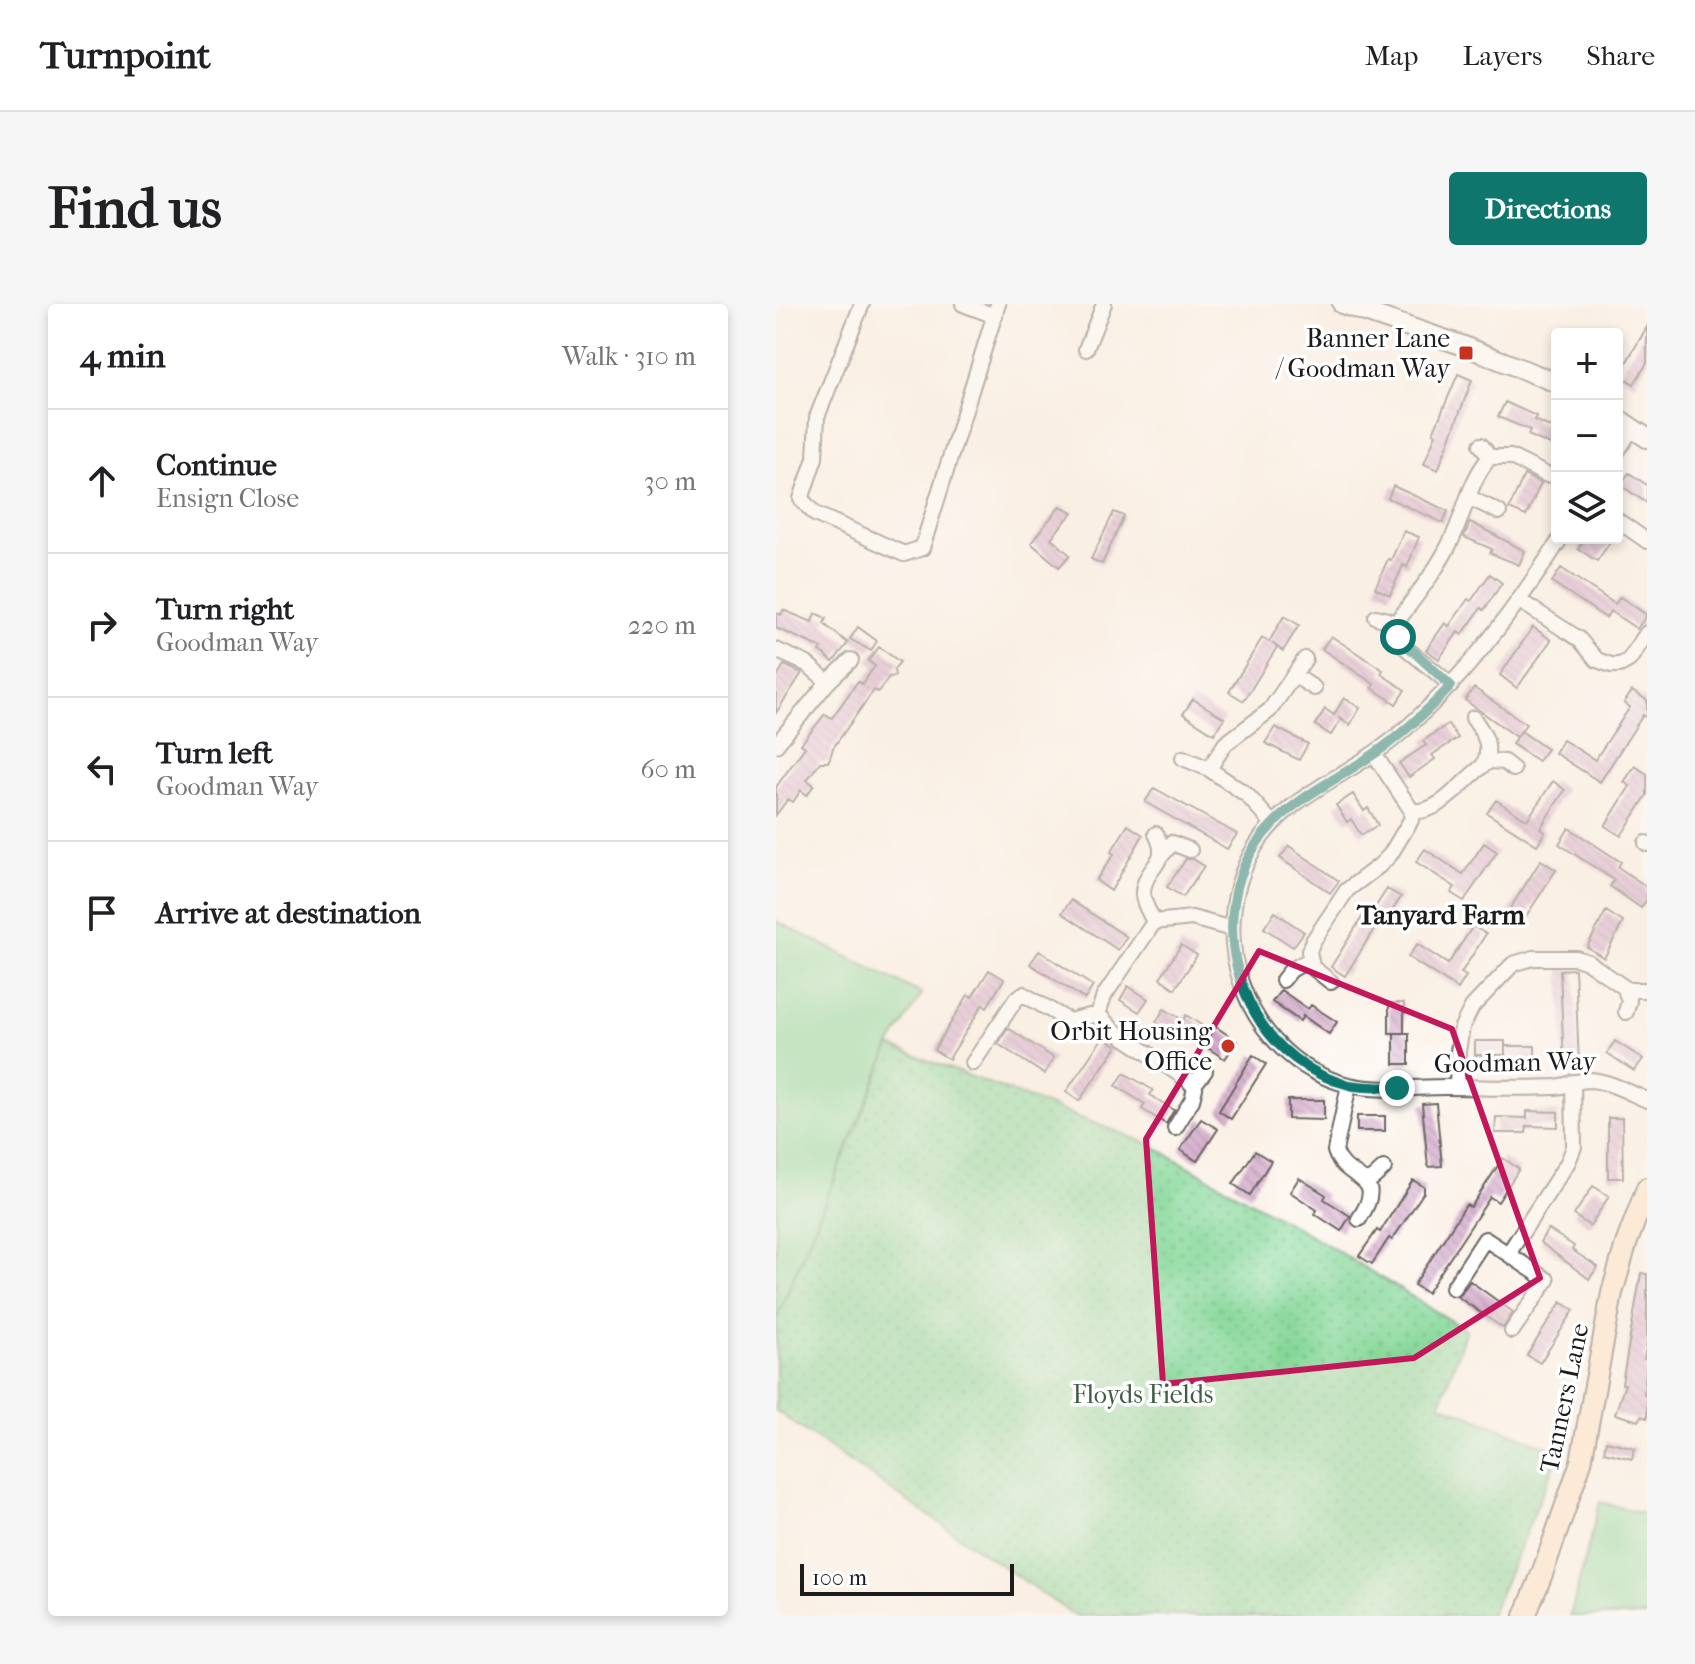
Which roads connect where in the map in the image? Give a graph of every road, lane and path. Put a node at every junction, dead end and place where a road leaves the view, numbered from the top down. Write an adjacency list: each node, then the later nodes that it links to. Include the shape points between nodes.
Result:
1 (862, 304): 5 (street, via 817,417 815,458 801,499 815,514 904,554 922,548)
2 (963, 304): 5 (street)
3 (1342, 304): 7 (street)
4 (1099, 305): 6 (street)
5 (996, 310)
6 (1086, 349)
7 (1551, 381)
8 (1547, 475): 9 (street, via 1486,451)
9 (1468, 497): 10 (street); 16 (street, via 1434,574)
10 (1499, 512)
11 (1623, 524): 12 (street)
12 (1647, 541)
13 (1557, 544): 14 (street, Goodman Way)
14 (1520, 601): 17 (street, via 1611,665 1629,660); 23 (street, Goodman Way)
15 (1376, 617): 16 (street)
16 (1396, 627): 23 (street, via 1406,647)
17 (1647, 633)
18 (776, 650): 22 (street, via 807,664)
19 (1305, 659): 21 (street)
20 (851, 660): 22 (street)
21 (1294, 675): 24 (street); 30 (street, via 1270,710 1225,744)
22 (828, 682): 26 (street)
23 (1451, 686): 27 (street, Goodman Way)
24 (1314, 688)
25 (1473, 718): 29 (street, via 1489,748)
26 (776, 745)
27 (1374, 754): 32 (street); 33 (street, Goodman Way)
28 (1183, 758): 30 (street)
29 (1484, 764): 31 (street, via 1497,761); 32 (street, via 1437,804)
30 (1209, 769): 33 (street, via 1247,795)
31 (1513, 769)
32 (1412, 811): 39 (street, via 1390,855 1347,890 1313,941)
33 (1273, 824): 38 (street, Goodman Way, via 1239,880)
34 (1156, 834): 36 (street)
35 (1190, 850): 36 (street, via 1172,843)
36 (1163, 854): 37 (street, via 1143,893)
37 (1154, 922): 38 (street, via 1192,918); 45 (street, via 1104,996)
38 (1232, 929): 50 (street, Goodman Way, via 1240,985 1275,1043)
39 (1309, 960): 40 (street); 41 (street)
40 (1283, 980)
41 (1331, 982)
42 (1625, 989): 43 (street); 44 (street); 51 (street, via 1576,958 1533,958 1513,964 1472,1007 1462,1027)
43 (1644, 990)
44 (1626, 1012)
45 (1098, 1014): 46 (street, via 1069,1021 1023,994); 48 (street, via 1113,1030)
46 (973, 1063)
47 (1205, 1071): 48 (street, via 1197,1081)
48 (1188, 1080): 53 (street, via 1195,1088 1192,1100)
49 (1573, 1082): 51 (street, Goodman Way, via 1558,1087); 52 (street, Goodman Way, via 1604,1083); 58 (street, via 1574,1147)
50 (1349, 1085): 51 (street, Goodman Way); 55 (street, via 1335,1151 1344,1167)
51 (1457, 1087)
52 (1647, 1100)
53 (1175, 1128)
54 (1384, 1168): 55 (street)
55 (1367, 1181): 57 (street, via 1367,1206)
56 (1647, 1188): 61 (main road, Tanners Lane, via 1612,1293 1581,1462)
57 (1359, 1219)
58 (1508, 1254): 59 (street, via 1485,1239); 60 (street, via 1547,1280)
59 (1453, 1288)
60 (1512, 1331)
61 (1525, 1616)

